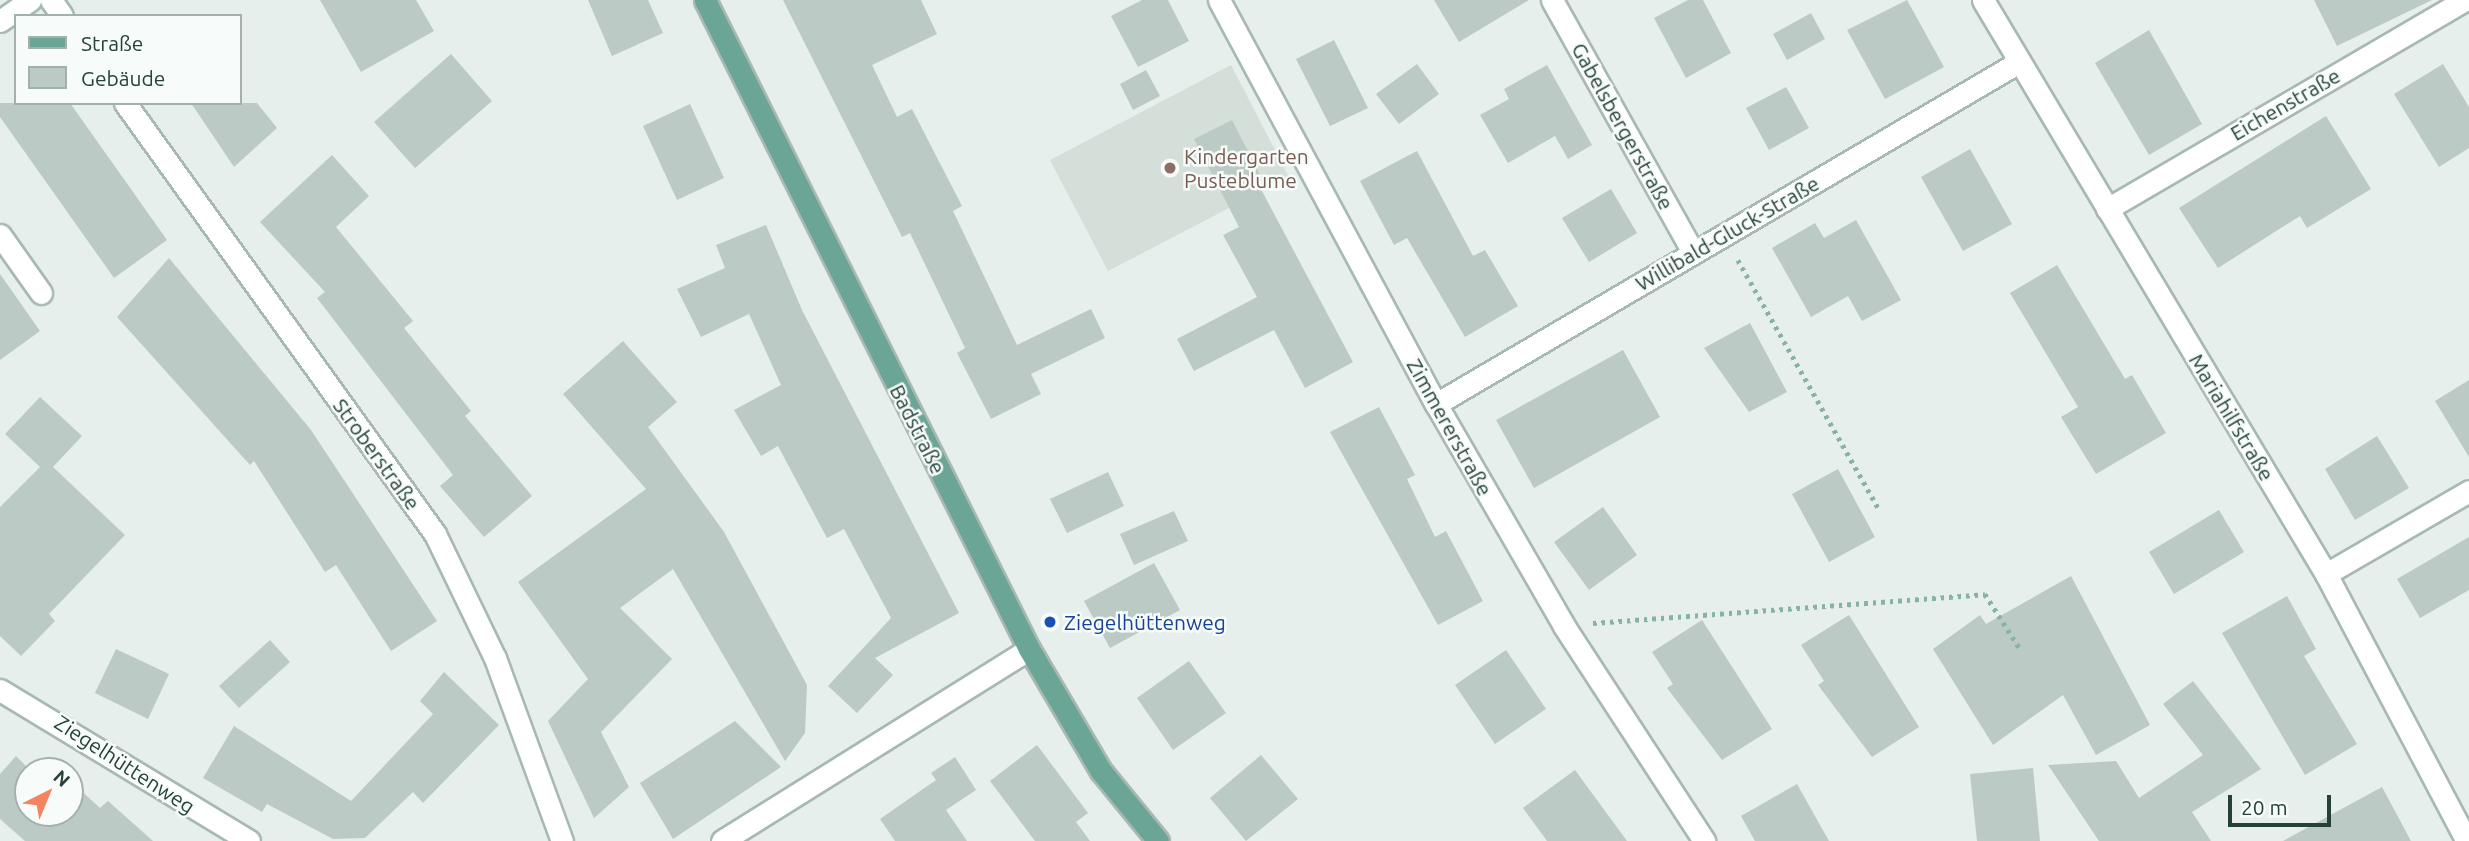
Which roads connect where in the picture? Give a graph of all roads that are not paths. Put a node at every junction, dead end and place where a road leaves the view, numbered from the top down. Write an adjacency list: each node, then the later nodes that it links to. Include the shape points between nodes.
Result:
1 (30, 0): 7 (street)
2 (705, 0): 17 (main road, Badstraße)
3 (1219, 0): 14 (street, Zimmererstraße)
4 (1552, 0): 12 (street, Gabelsbergerstraße)
5 (1983, 0): 8 (street, Mariahilfstraße)
6 (2464, 0): 10 (street, Eichenstraße)
7 (0, 21)
8 (2020, 62): 10 (street, Mariahilfstraße); 12 (street, Willibald-Gluck-Straße)
9 (126, 105): 20 (street, Stroberstraße, via 435,534 495,658)
10 (2107, 209): 16 (street, Mariahilfstraße)
11 (0, 235): 13 (street)
12 (1693, 251): 14 (street, Willibald-Gluck-Straße)
13 (41, 293)
14 (1436, 404): 23 (street, Zimmererstraße, via 1564,626)
15 (2469, 491): 16 (street)
16 (2326, 574): 24 (street, Mariahilfstraße)
17 (1029, 649): 21 (street); 22 (main road, Badstraße, via 1101,771)
18 (0, 690): 19 (street, Ziegelhüttenweg)
19 (249, 841)
20 (562, 841)
21 (722, 841)
22 (1158, 841)
23 (1704, 841)
24 (2467, 841)

